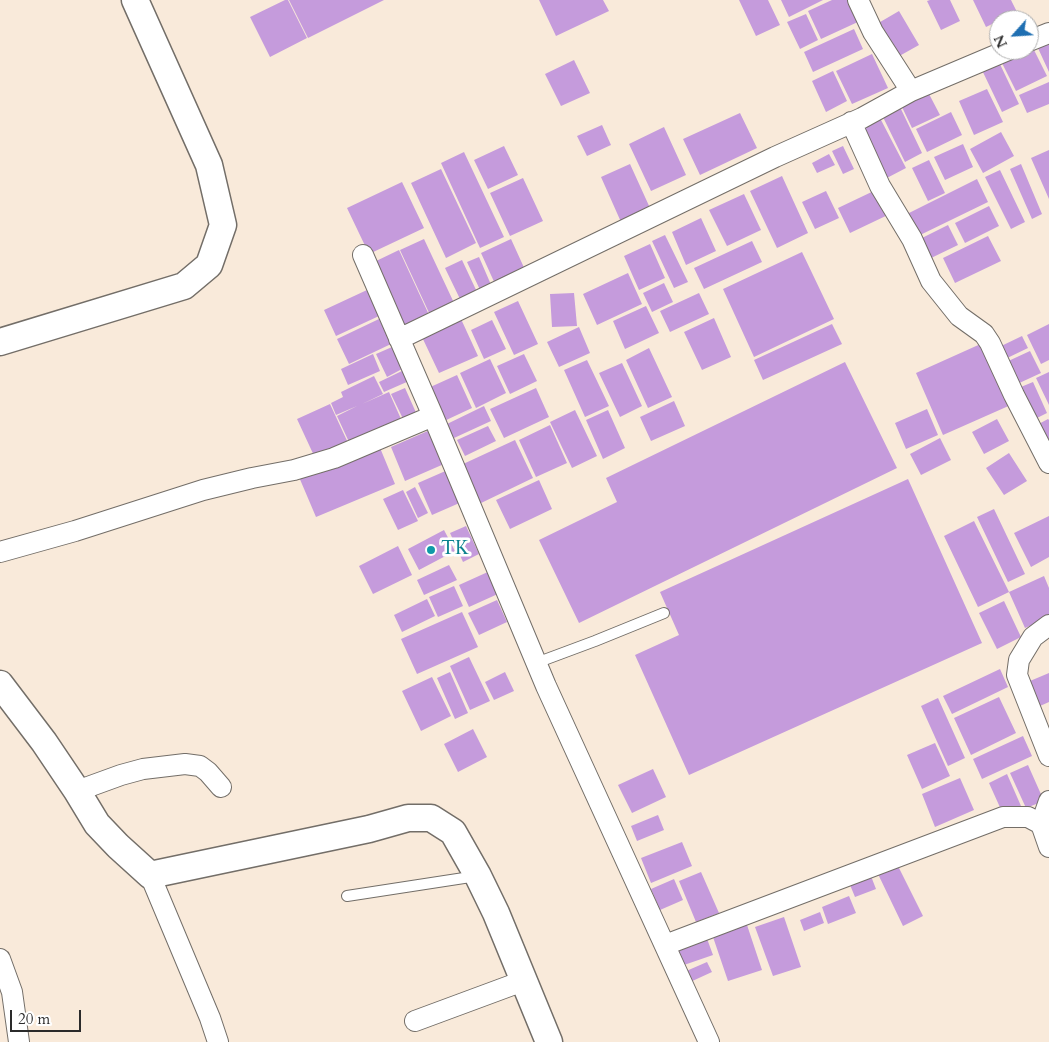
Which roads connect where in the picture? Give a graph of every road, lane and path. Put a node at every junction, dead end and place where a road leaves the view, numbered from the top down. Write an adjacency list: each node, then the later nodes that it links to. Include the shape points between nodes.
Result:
1 (135, 0): 8 (street, via 209,165 224,226 209,265 184,286)
2 (858, 0): 4 (street, via 873,32)
3 (989, 58): 4 (street)
4 (911, 91): 5 (street)
5 (852, 122): 7 (street); 10 (street, via 880,186 912,239 931,281 959,316 984,334 990,343)
6 (363, 255): 7 (street)
7 (398, 339): 9 (street)
8 (0, 342)
9 (433, 416): 11 (street, via 334,458 203,490); 14 (street)
10 (1049, 463)
11 (0, 552)
12 (664, 613): 14 (lane)
13 (1049, 625): 16 (street, via 1033,636 1019,660 1017,674)
14 (536, 663): 25 (street)
15 (0, 684): 18 (street)
16 (1049, 756)
17 (221, 787): 18 (street, via 200,766 185,764 136,771)
18 (77, 790): 22 (street, via 97,824)
19 (1049, 801): 20 (street)
20 (1041, 824): 21 (street); 25 (street, via 1028,817 1015,816 989,821)
21 (1049, 847)
22 (150, 875): 23 (street, via 408,818 432,818 453,832); 30 (street)
23 (478, 876): 24 (lane); 27 (street)
24 (347, 896)
25 (665, 945): 32 (street)
26 (0, 959): 29 (street, via 12,992)
27 (524, 982): 28 (street); 31 (street)
28 (415, 1021)
29 (18, 1042)
30 (218, 1042)
31 (548, 1042)
32 (709, 1042)

